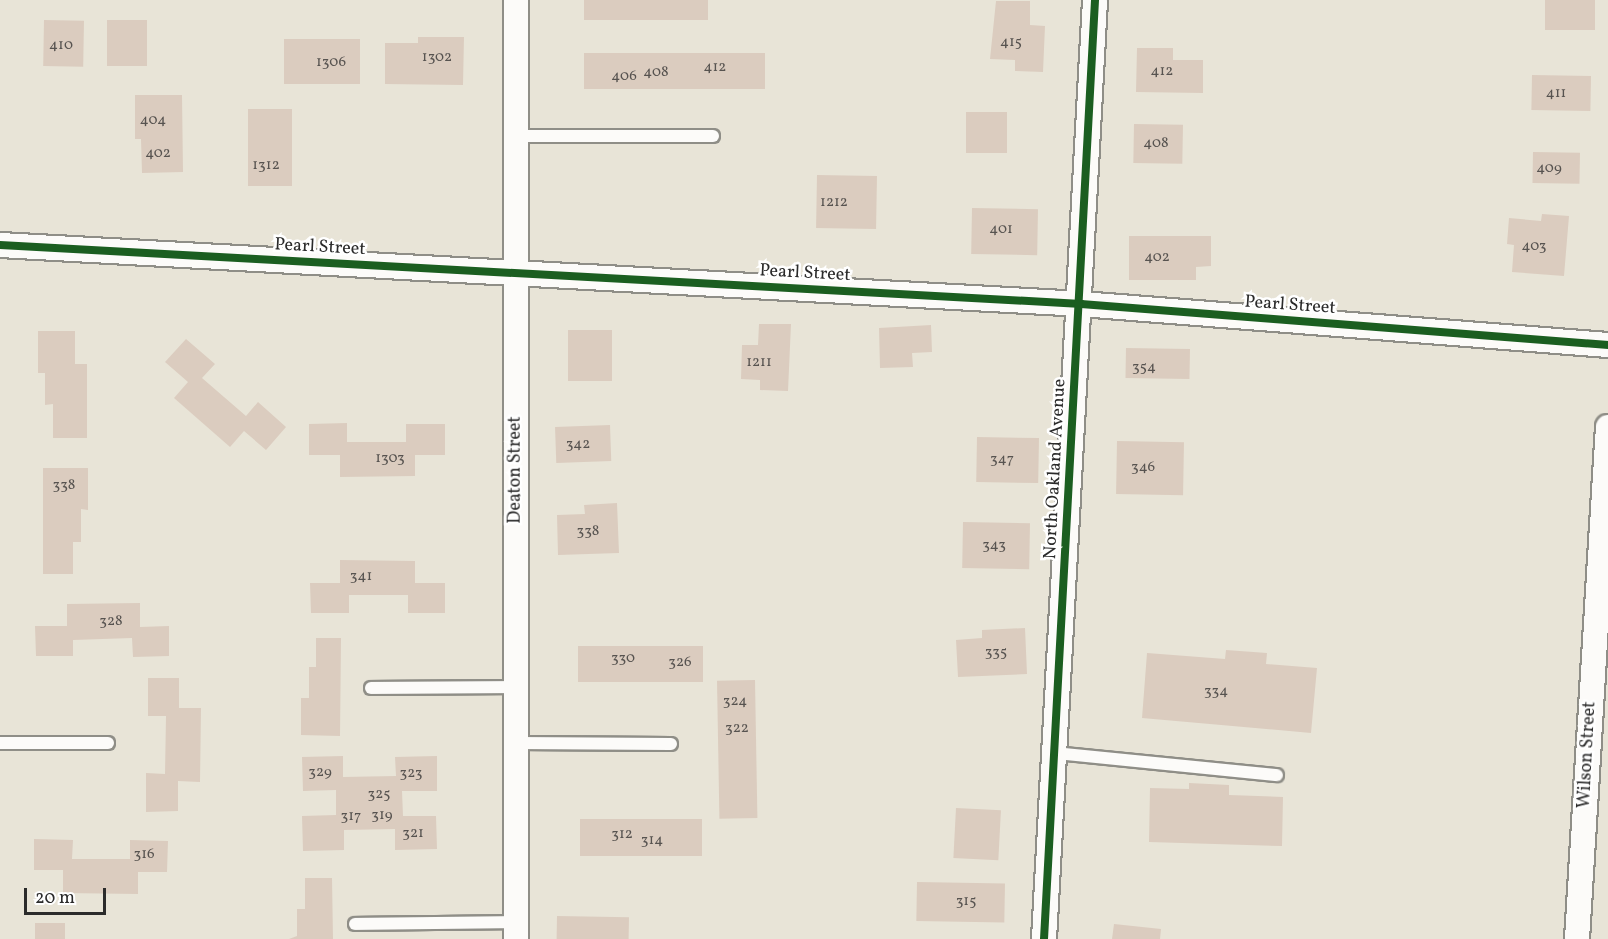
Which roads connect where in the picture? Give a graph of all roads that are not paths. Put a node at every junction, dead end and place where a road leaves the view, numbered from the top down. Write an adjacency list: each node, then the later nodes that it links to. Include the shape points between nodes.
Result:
1 (516, 0): 3 (street, Deaton Street)
2 (1095, 0): 7 (street, North Oakland Avenue)
3 (516, 136): 4 (lane); 6 (street, Deaton Street)
4 (713, 136)
5 (0, 244): 6 (street, Pearl Street)
6 (516, 274): 7 (street, Pearl Street); 10 (street, Deaton Street)
7 (1081, 304): 8 (street, Pearl Street); 16 (street, North Oakland Avenue)
8 (1608, 345)
9 (1608, 427): 21 (street, Wilson Street)
10 (516, 687): 11 (lane); 14 (street, Deaton Street)
11 (371, 688)
12 (0, 743): 13 (lane)
13 (108, 743)
14 (516, 743): 15 (lane); 19 (street, Deaton Street)
15 (671, 744)
16 (1055, 753): 17 (lane); 20 (street, North Oakland Avenue)
17 (1277, 775)
18 (355, 924): 19 (lane)
19 (516, 930)
20 (1044, 939)
21 (1577, 939)

